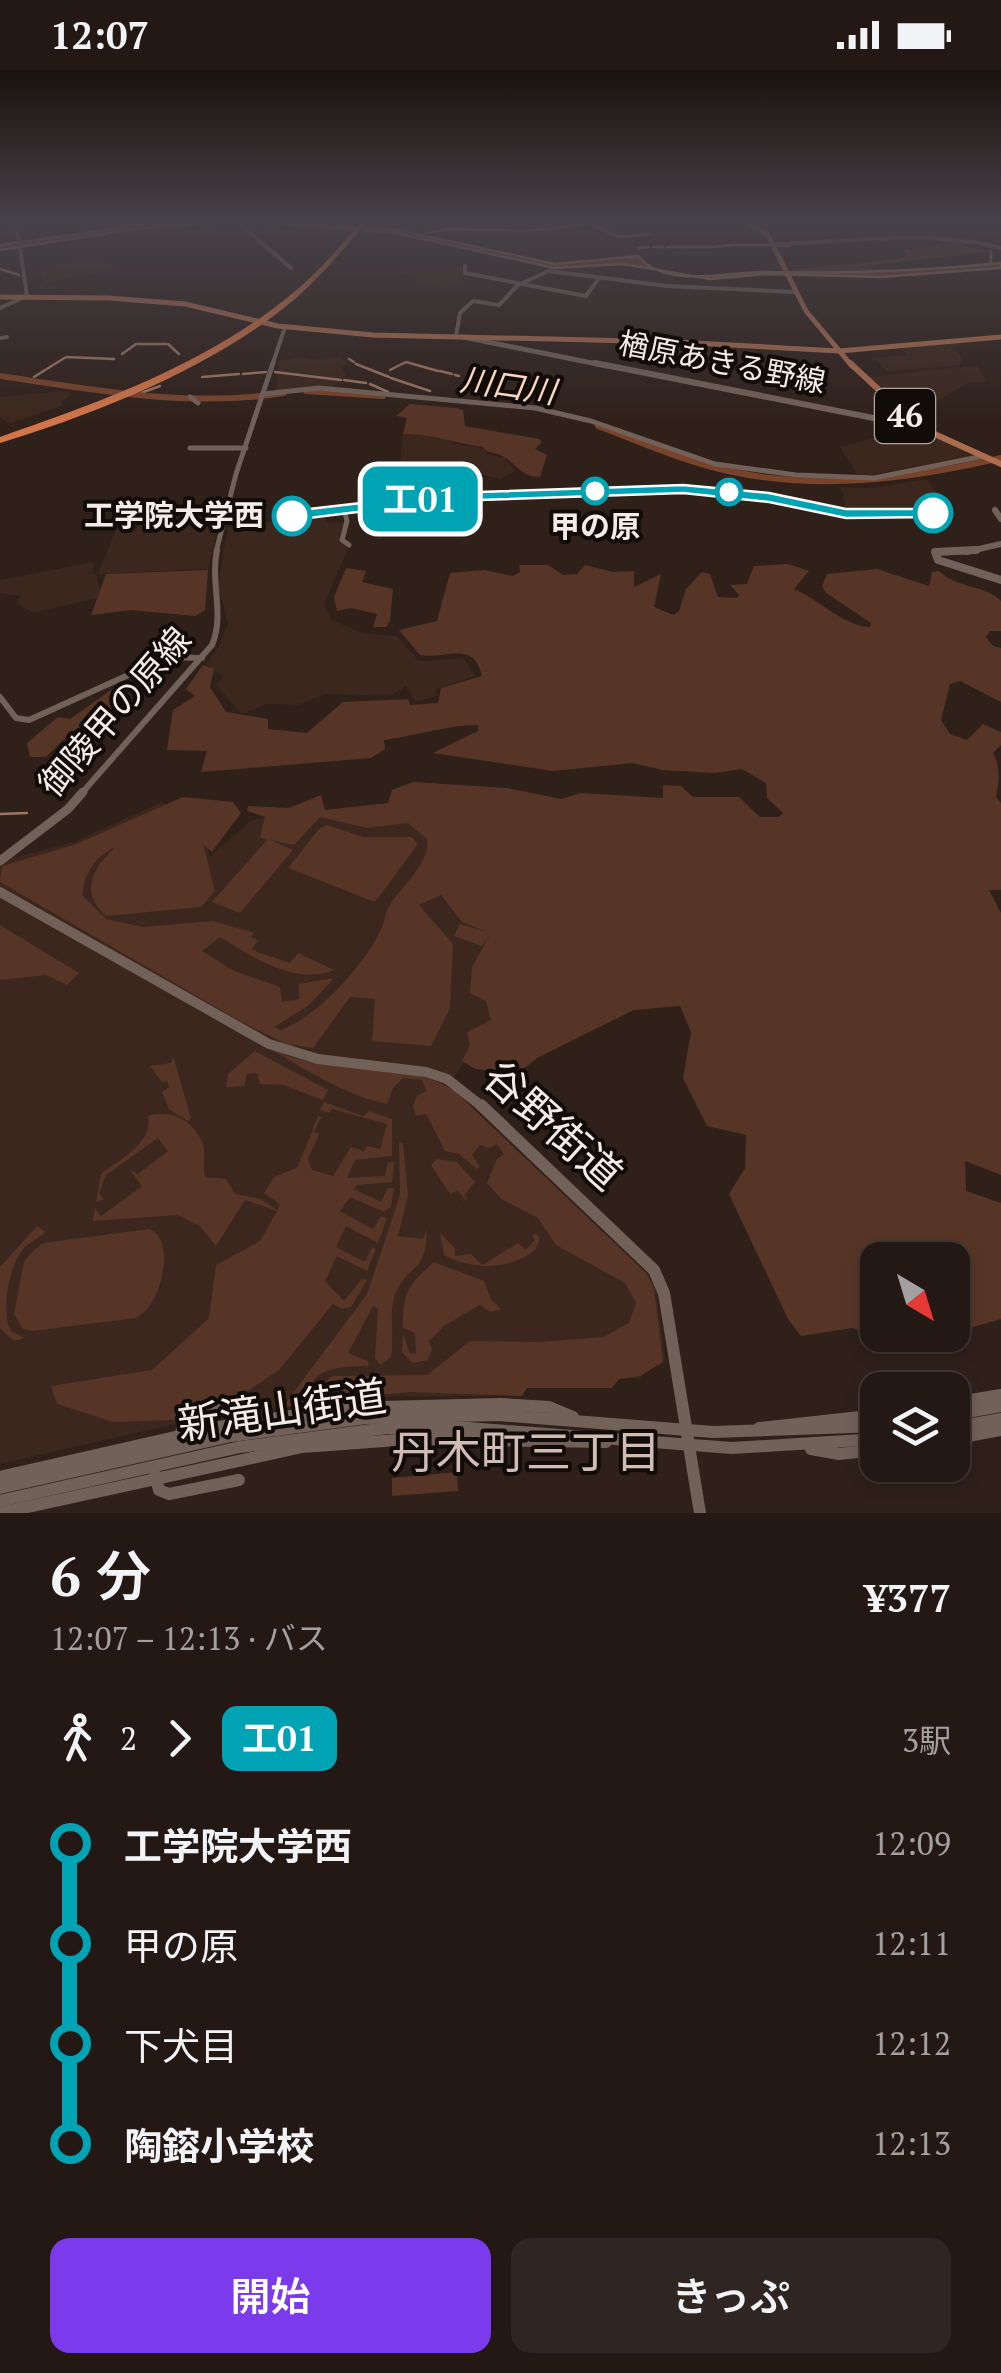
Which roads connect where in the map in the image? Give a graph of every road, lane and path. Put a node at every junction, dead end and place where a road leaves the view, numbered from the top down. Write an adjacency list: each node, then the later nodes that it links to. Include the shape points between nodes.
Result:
1 (25, 287): 10 (street)
2 (300, 287): 20 (highway, via 257,323 126,390)
3 (516, 287): 13 (street, via 500,305 472,302 460,313)
4 (538, 287): 5 (street, via 589,296)
5 (594, 287)
6 (730, 287): 8 (street)
7 (793, 287): 8 (main road, 46)
8 (795, 292): 15 (main road, 46)
9 (0, 297): 10 (main road)
10 (26, 298): 11 (street); 12 (main road, via 189,305)
11 (0, 308)
12 (285, 327): 13 (main road); 16 (street, 御陵甲の原線)
13 (456, 336): 15 (main road); 19 (main road, 楢原あきる野線)
14 (1001, 337): 15 (main road)
15 (839, 351): 19 (main road, 46)
16 (263, 396): 22 (street, 御陵甲の原線); 23 (street, via 313,388 535,408 591,420 720,465 822,477 874,478)
17 (190, 398): 18 (street)
18 (198, 404)
19 (920, 428): 23 (main road, 46)
20 (4, 438)
21 (190, 448): 22 (street)
22 (246, 448): 31 (street, 御陵甲の原線, via 213,570 221,624)
23 (986, 456): 24 (main road, 46)
24 (999, 463)
25 (344, 509): 29 (street, via 342,540)
26 (1001, 510): 27 (main road, via 995,510)
27 (1001, 519)
28 (1001, 544): 30 (main road, via 934,552 938,560)
29 (349, 546)
30 (1001, 580)
31 (202, 658): 32 (street, via 168,657 28,720 18,719); 33 (street, 御陵甲の原線, via 68,809)
32 (0, 698)
33 (0, 860)
34 (0, 892): 49 (main road, 谷野街道, via 268,1044 318,1059 436,1074 459,1086 654,1270 670,1323)
35 (1001, 1395): 36 (main road)
36 (970, 1401)
37 (1001, 1406): 39 (main road)
38 (265, 1411): 47 (main road, via 244,1405 191,1415)
39 (970, 1412)
40 (860, 1417): 46 (main road)
41 (1001, 1418): 43 (main road)
42 (579, 1420): 47 (main road, via 549,1407 424,1404 308,1412); 49 (main road, 新滝山街道); 57 (main road, 新滝山街道, via 427,1414 308,1423)
43 (970, 1424)
44 (860, 1427): 46 (main road, 新滝山街道)
45 (1001, 1430): 48 (main road)
46 (742, 1432): 49 (main road, 新滝山街道)
47 (181, 1435): 55 (main road)
48 (970, 1436)
49 (688, 1438): 50 (main road, 新滝山街道); 52 (main road, 新滝山街道); 60 (main road, 谷野街道)
50 (634, 1441): 54 (main road, via 346,1442); 58 (main road, 新滝山街道, via 498,1428 339,1432 210,1452)
51 (860, 1441): 52 (main road, 新滝山街道)
52 (806, 1448): 53 (main road)
53 (860, 1452)
54 (156, 1476): 56 (main road, via 160,1490 170,1494); 59 (main road)
55 (0, 1477)
56 (239, 1480)
57 (0, 1488)
58 (0, 1501)
59 (0, 1513)
60 (700, 1513)

